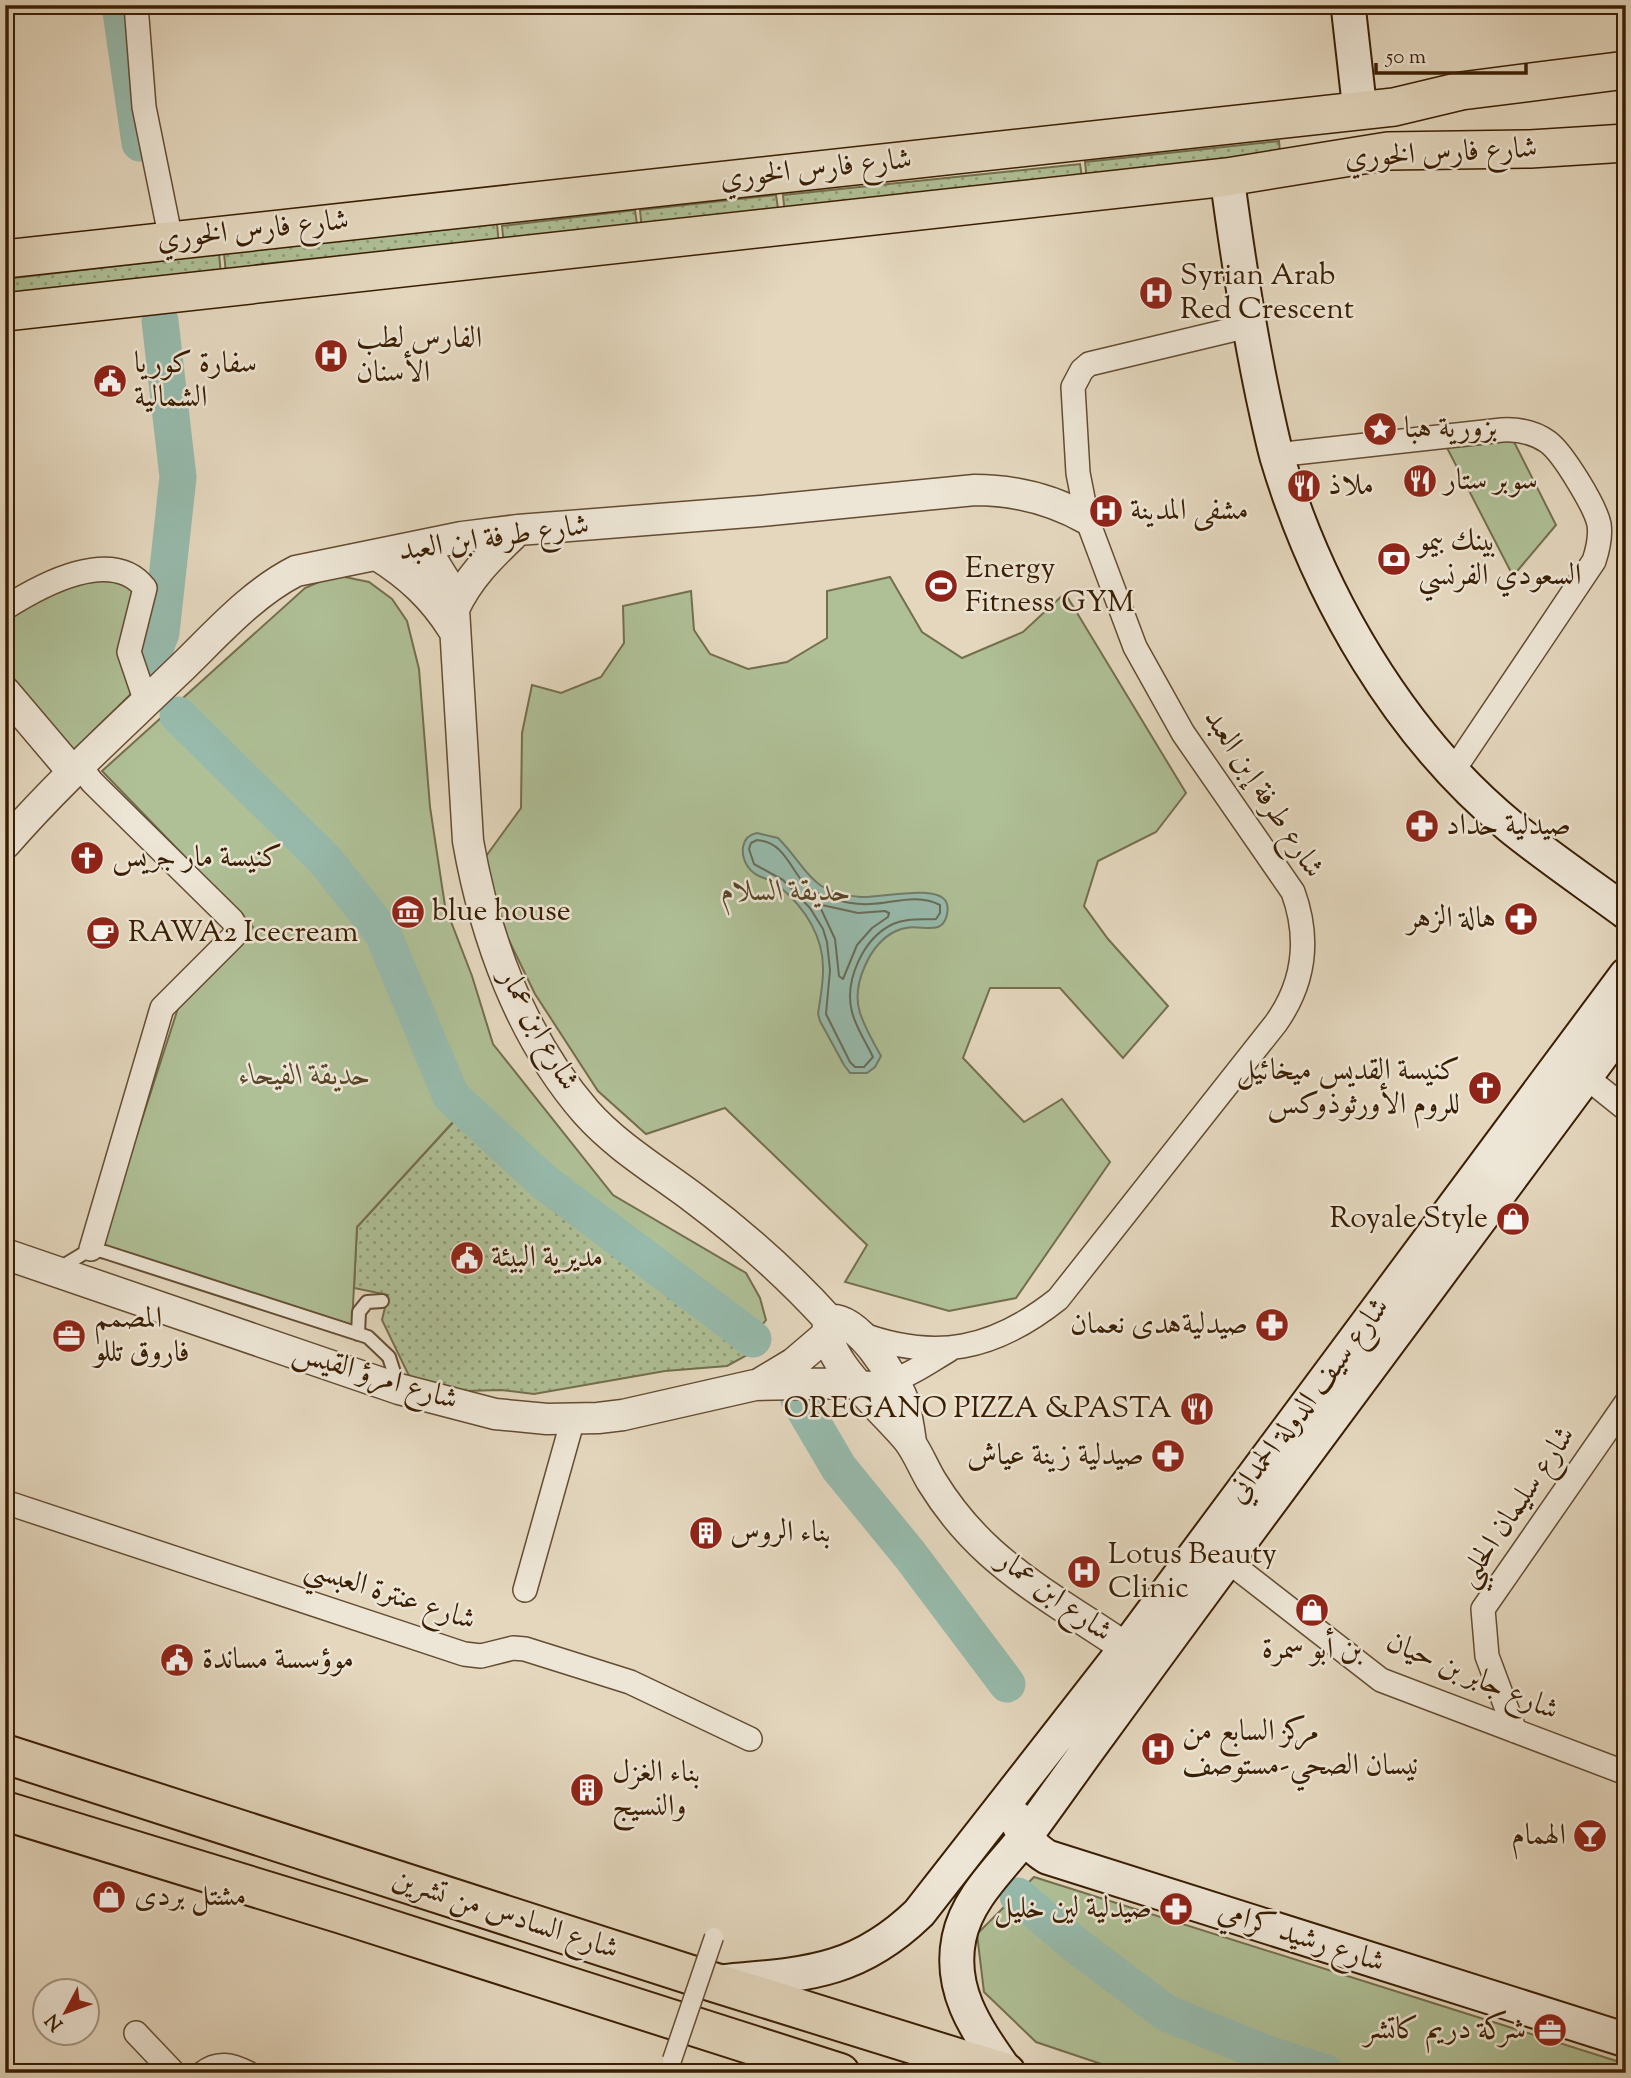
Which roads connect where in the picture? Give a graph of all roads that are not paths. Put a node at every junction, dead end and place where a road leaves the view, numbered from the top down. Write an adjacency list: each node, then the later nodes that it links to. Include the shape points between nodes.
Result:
1 (136, 5): 10 (street, via 144,107)
2 (1348, 5): 5 (main road)
3 (1626, 70): 5 (main road, شارع فارس الخوري, via 1474,89)
4 (1626, 91): 5 (main road, via 1475,108)
5 (1377, 109): 10 (main road, شارع فارس الخوري)
6 (1626, 118): 8 (main road, via 1485,134)
7 (1626, 143): 8 (main road, شارع فارس الخوري)
8 (1388, 151): 9 (main road, شارع فارس الخوري)
9 (1227, 177): 12 (main road, شارع فارس الخوري); 13 (main road)
10 (171, 240): 11 (main road, شارع فارس الخوري)
11 (5, 258)
12 (5, 312)
13 (1248, 326): 14 (main road); 15 (street, شارع طرفة إبن العبد, via 1098,361 1082,370 1073,387 1078,472)
14 (1276, 455): 24 (main road, via 1318,569 1346,623 1413,724); 24 (street, via 1524,431 1557,449 1591,504 1600,532 1594,561)
15 (1087, 519): 16 (street, شارع طرفة ابن العبد, via 1045,499 975,490); 38 (street, شارع طرفة إبن العبد, via 1135,647 1183,733 1293,892 1303,925 1303,960 1294,994 1276,1023 1058,1299 1007,1333)
16 (518, 530): 17 (street, شارع طرفة ابن العبد); 20 (street, via 464,586)
17 (424, 547): 18 (street, شارع طرفة ابن العبد); 20 (street, شارع ابن عمار, via 447,584)
18 (377, 555): 20 (street); 22 (street, شارع طرفة ابن العبد, via 296,571 277,581)
19 (5, 608): 22 (street, via 34,589 83,572 107,568 136,577 145,589 129,652)
20 (454, 619): 35 (street, شارع ابن عمار, via 472,866 495,950 525,1019 587,1113 653,1170 739,1233 801,1289)
21 (5, 692): 23 (street)
22 (146, 702): 23 (street, شارع طرفة ابن العبد)
23 (75, 768): 25 (street, شارع طرفة ابن العبد); 31 (street, via 237,928 162,1008)
24 (1452, 771): 26 (main road, via 1510,827)
25 (5, 844)
26 (1626, 912)
27 (1626, 975): 47 (main road, شارع سيف الدولة الحمداني)
28 (1625, 1025): 29 (main road, شارع سيف الدولة الحمداني)
29 (1586, 1077): 30 (street); 47 (main road, شارع سيف الدولة الحمداني)
30 (1626, 1109)
31 (91, 1249): 33 (lane); 37 (lane)
32 (5, 1254): 33 (street, شارع امرؤ القيس)
33 (56, 1270): 42 (street, شارع امرؤ القيس)
34 (382, 1301): 37 (lane, via 367,1301 359,1312)
35 (828, 1327): 36 (street, شارع ابن عمار, via 842,1321); 40 (street, شارع ابن عمار, via 836,1354); 41 (street, via 794,1363)
36 (858, 1333): 38 (street, شارع طرفة إبن العبد, via 902,1347); 39 (street, شارع ابن عمار)
37 (358, 1334): 42 (lane, via 379,1345 389,1357)
38 (949, 1350): 39 (street, شارع طرفة إبن العبد)
39 (895, 1381): 40 (street, شارع طرفة إبن العبد); 45 (street, شارع ابن عمار)
40 (856, 1383): 41 (street); 45 (street, شارع ابن عمار)
41 (755, 1385): 44 (street, شارع امرؤ القيس, via 623,1415)
42 (399, 1389): 44 (street, شارع امرؤ القيس, via 495,1413)
43 (1626, 1403): 50 (street, شارع سليمان الحلبي, via 1483,1609 1487,1657)
44 (573, 1419): 48 (street)
45 (911, 1442): 49 (street, شارع ابن عمار, via 937,1490 990,1553)
46 (5, 1502): 51 (street, شارع عنترة العبسي, via 464,1654 481,1656 519,1648 630,1682)
47 (1215, 1552): 49 (main road, شارع سيف الدولة الحمداني); 50 (street, شارع جابر بن حيان, via 1381,1680); 56 (main road, شارع سيف الدولة الحمداني)
48 (525, 1590)
49 (1126, 1648): 54 (main road, شارع سيف الدولة الحمداني)
50 (1515, 1731): 53 (street, شارع جابر بن حيان)
51 (750, 1739)
52 (5, 1754): 58 (highway, شارع السادس من تشرين)
53 (1626, 1773)
54 (1011, 1797): 56 (main road); 58 (main road, شارع سيف الدولة الحمداني, via 919,1913 869,1952 809,1973)
55 (5, 1811): 62 (highway, شارع السادس من تشرين, via 356,1918)
56 (1024, 1837): 60 (main road, شارع رشيد كرامي, via 1047,1857); 66 (main road, شارع سيف الدولة الحمداني, via 972,1903 957,1956 966,2011)
57 (714, 1937): 61 (street, bridge)
58 (713, 1982): 66 (highway, شارع السادس من تشرين)
59 (136, 2033): 63 (street)
60 (1626, 2040)
61 (673, 2060)
62 (829, 2071)
63 (174, 2073)
64 (203, 2073): 65 (street, via 230,2065)
65 (248, 2073)
66 (1007, 2073)

